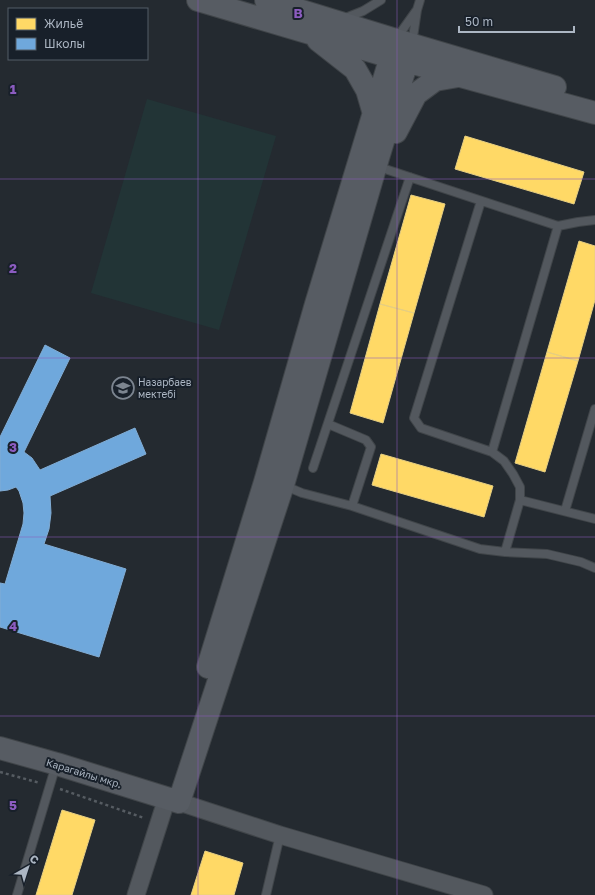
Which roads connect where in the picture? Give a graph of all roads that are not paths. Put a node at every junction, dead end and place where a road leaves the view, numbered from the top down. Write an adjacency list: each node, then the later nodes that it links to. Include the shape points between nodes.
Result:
1 (198, 0): 7 (street)
2 (266, 0): 6 (street)
3 (381, 0): 6 (lane)
4 (420, 0): 5 (lane)
5 (417, 10): 8 (lane); 8 (lane)
6 (337, 22): 8 (street)
7 (307, 32): 8 (street); 12 (street, via 355,69 367,90)
8 (401, 51): 9 (street); 10 (street); 12 (street); 13 (street)
9 (459, 76): 11 (street); 13 (street, via 435,80 416,94)
10 (595, 99)
11 (595, 113)
12 (374, 114): 22 (street, via 314,312)
13 (377, 162): 14 (lane); 22 (street)
14 (410, 177): 15 (lane); 19 (lane)
15 (481, 201): 17 (lane); 20 (lane, via 414,418 421,428)
16 (595, 220): 17 (lane)
17 (558, 226): 20 (lane)
18 (595, 409): 25 (lane)
19 (328, 424): 21 (lane); 24 (lane, via 366,440 371,447)
20 (492, 452): 23 (lane, via 504,461 513,474 520,487)
21 (313, 468)
22 (274, 483): 24 (lane); 31 (street)
23 (520, 500): 25 (lane); 27 (lane)
24 (352, 506): 27 (lane, via 480,549)
25 (565, 511): 26 (lane)
26 (595, 519)
27 (505, 552): 28 (lane, via 547,554)
28 (595, 568)
29 (0, 748): 30 (street, Карагайлы мкр.)
30 (57, 764): 31 (street, Карагайлы мкр.); 33 (lane)
31 (173, 800): 32 (street); 34 (street, via 160,823)
32 (280, 835): 35 (lane); 36 (street)
33 (17, 895)
34 (136, 895)
35 (266, 895)
36 (484, 895)

